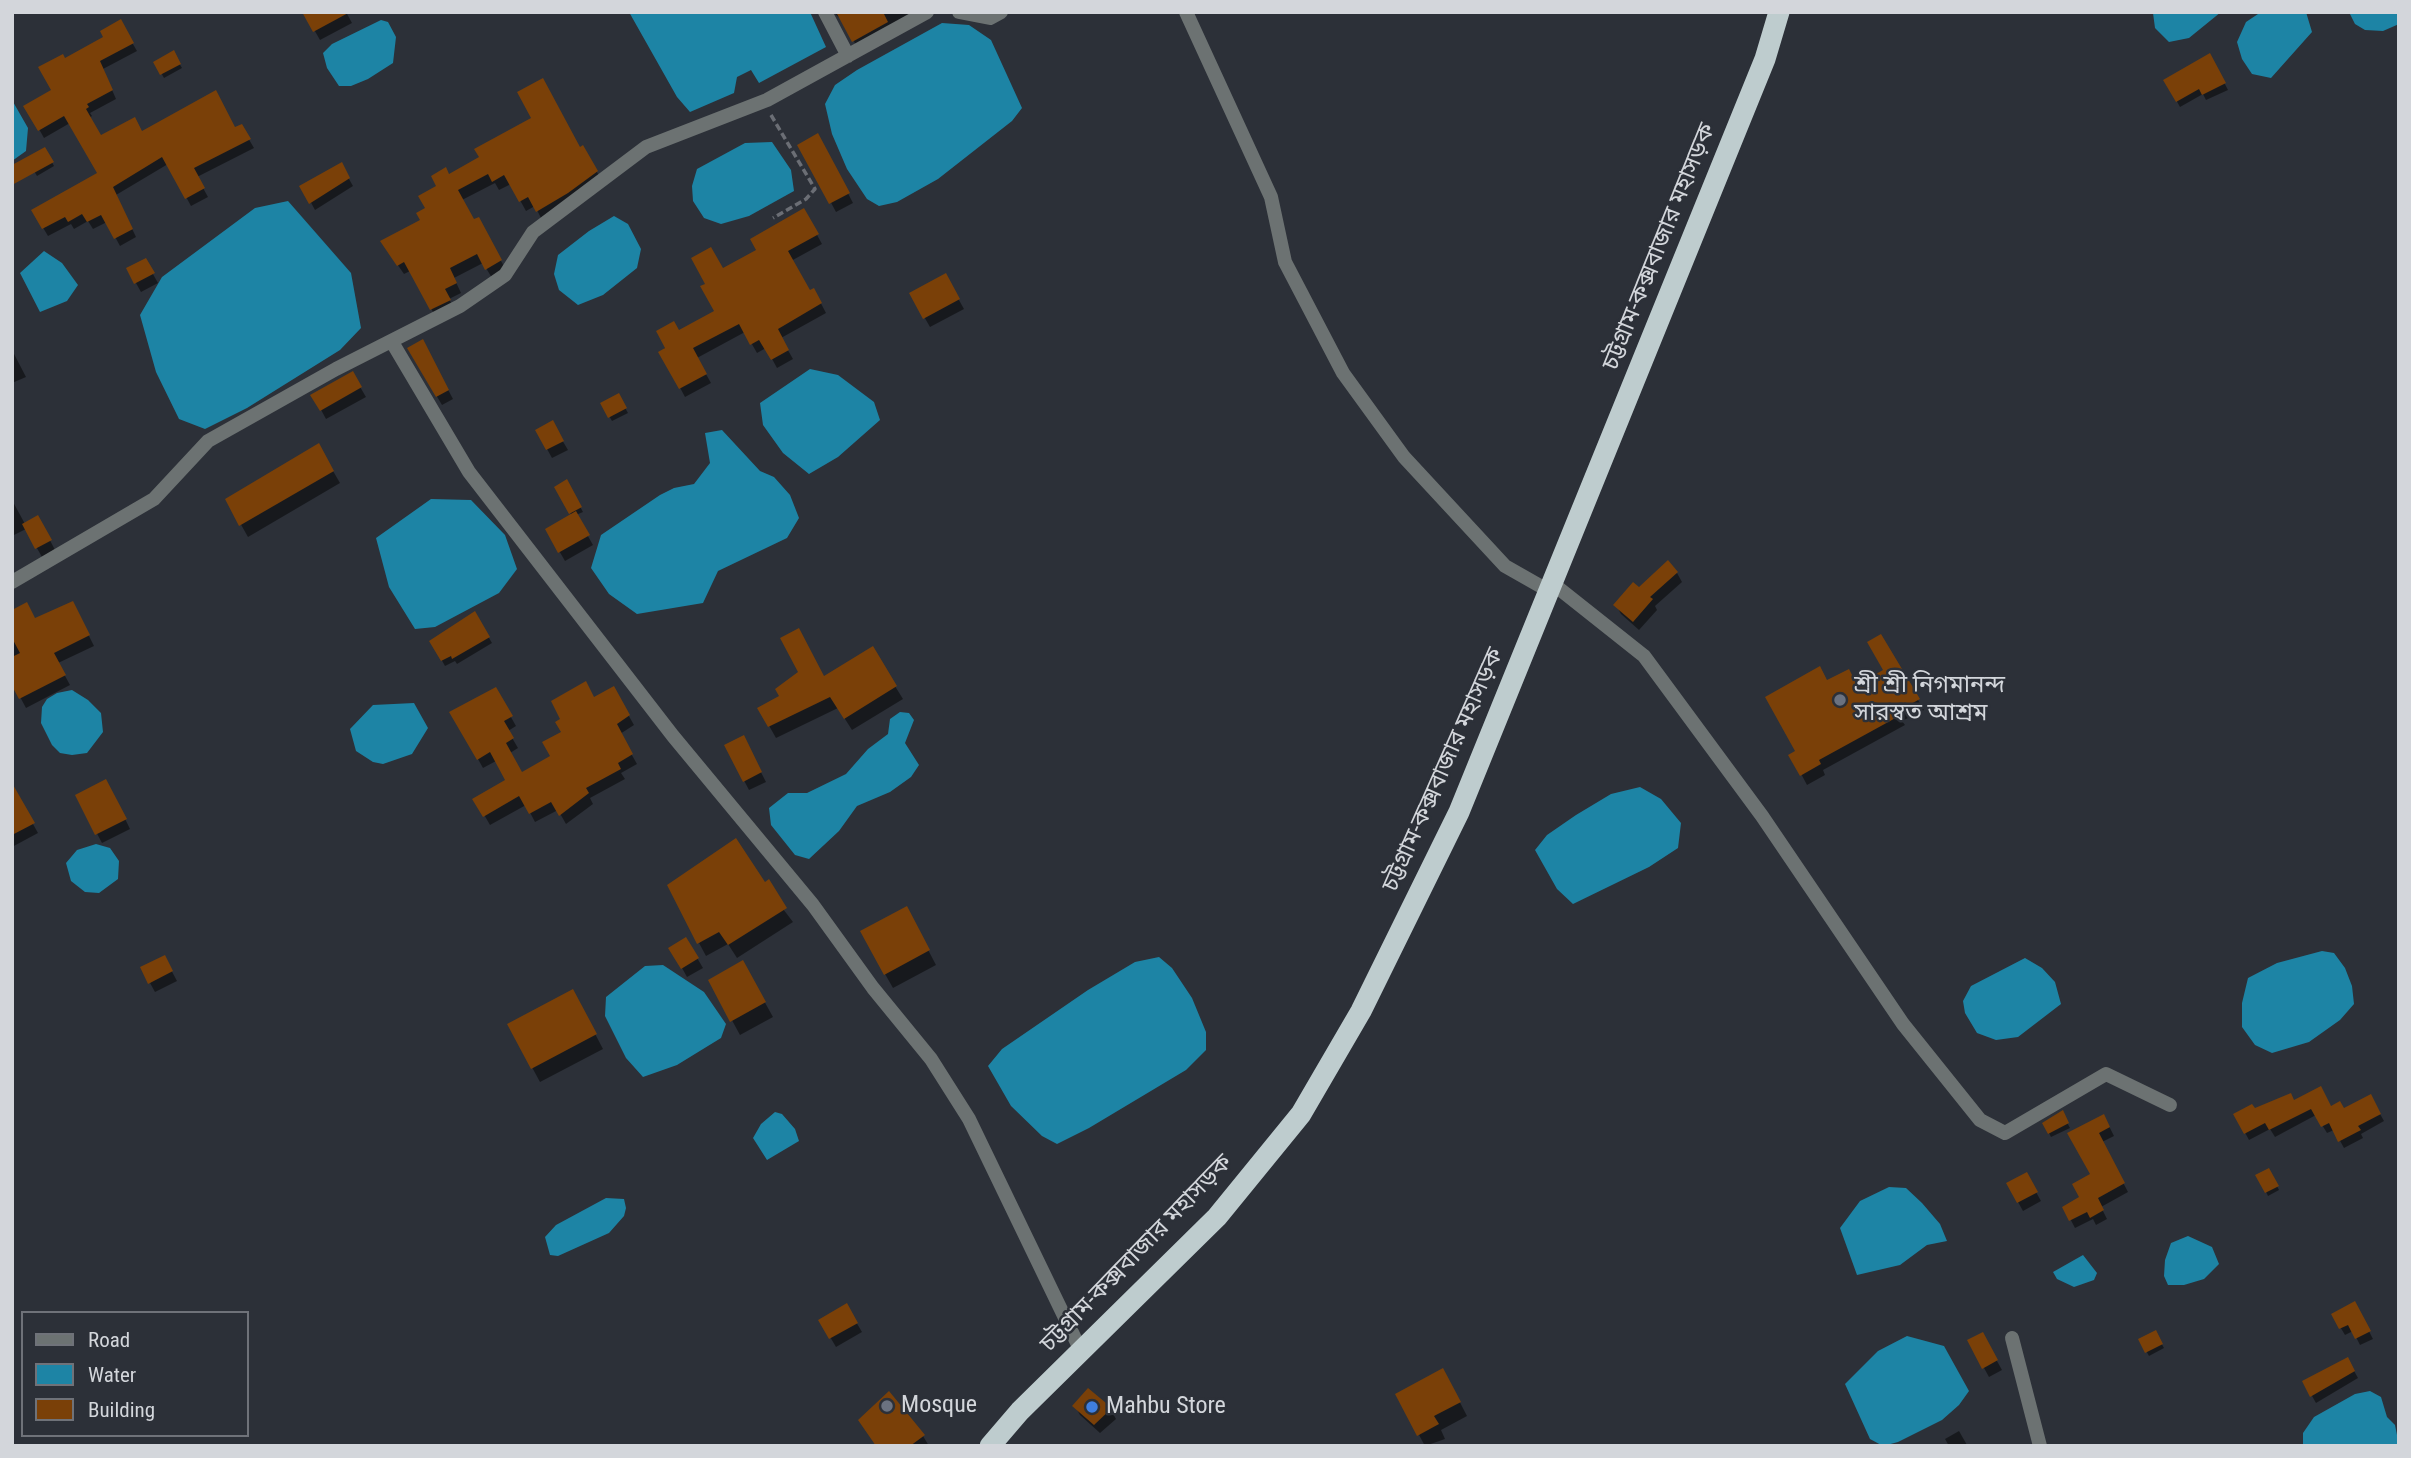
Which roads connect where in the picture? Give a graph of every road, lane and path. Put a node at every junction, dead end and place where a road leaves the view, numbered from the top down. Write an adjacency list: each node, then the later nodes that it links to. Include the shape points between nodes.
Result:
1 (825, 12): 7 (street)
2 (927, 12): 7 (street)
3 (959, 12): 4 (street, via 989,18)
4 (1001, 12)
5 (1186, 12): 12 (street, via 1271,197 1285,262 1343,373 1404,457 1505,566)
6 (1779, 12): 12 (highway, চট্টগ্রাম-কক্সবাজার মহাসড়ক, via 1765,58)
7 (848, 56): 8 (street)
8 (762, 102): 9 (path, via 815,188 806,199); 10 (street, via 646,147 533,232 505,275 460,306)
9 (773, 218)
10 (392, 342): 11 (street, via 208,441 154,499); 15 (street, via 469,472 931,1059 969,1119)
11 (12, 582)
12 (1550, 587): 13 (street, via 1644,656 1762,816 1903,1024 1980,1120 2005,1133 2106,1074); 15 (highway, চট্টগ্রাম-কক্সবাজার মহাসড়ক, via 1460,812 1361,1011 1301,1114 1217,1217)
13 (2170, 1105)
14 (2012, 1338): 17 (street)
15 (1081, 1350): 16 (highway, চট্টগ্রাম-কক্সবাজার মহাসড়ক)
16 (990, 1446)
17 (2040, 1446)

